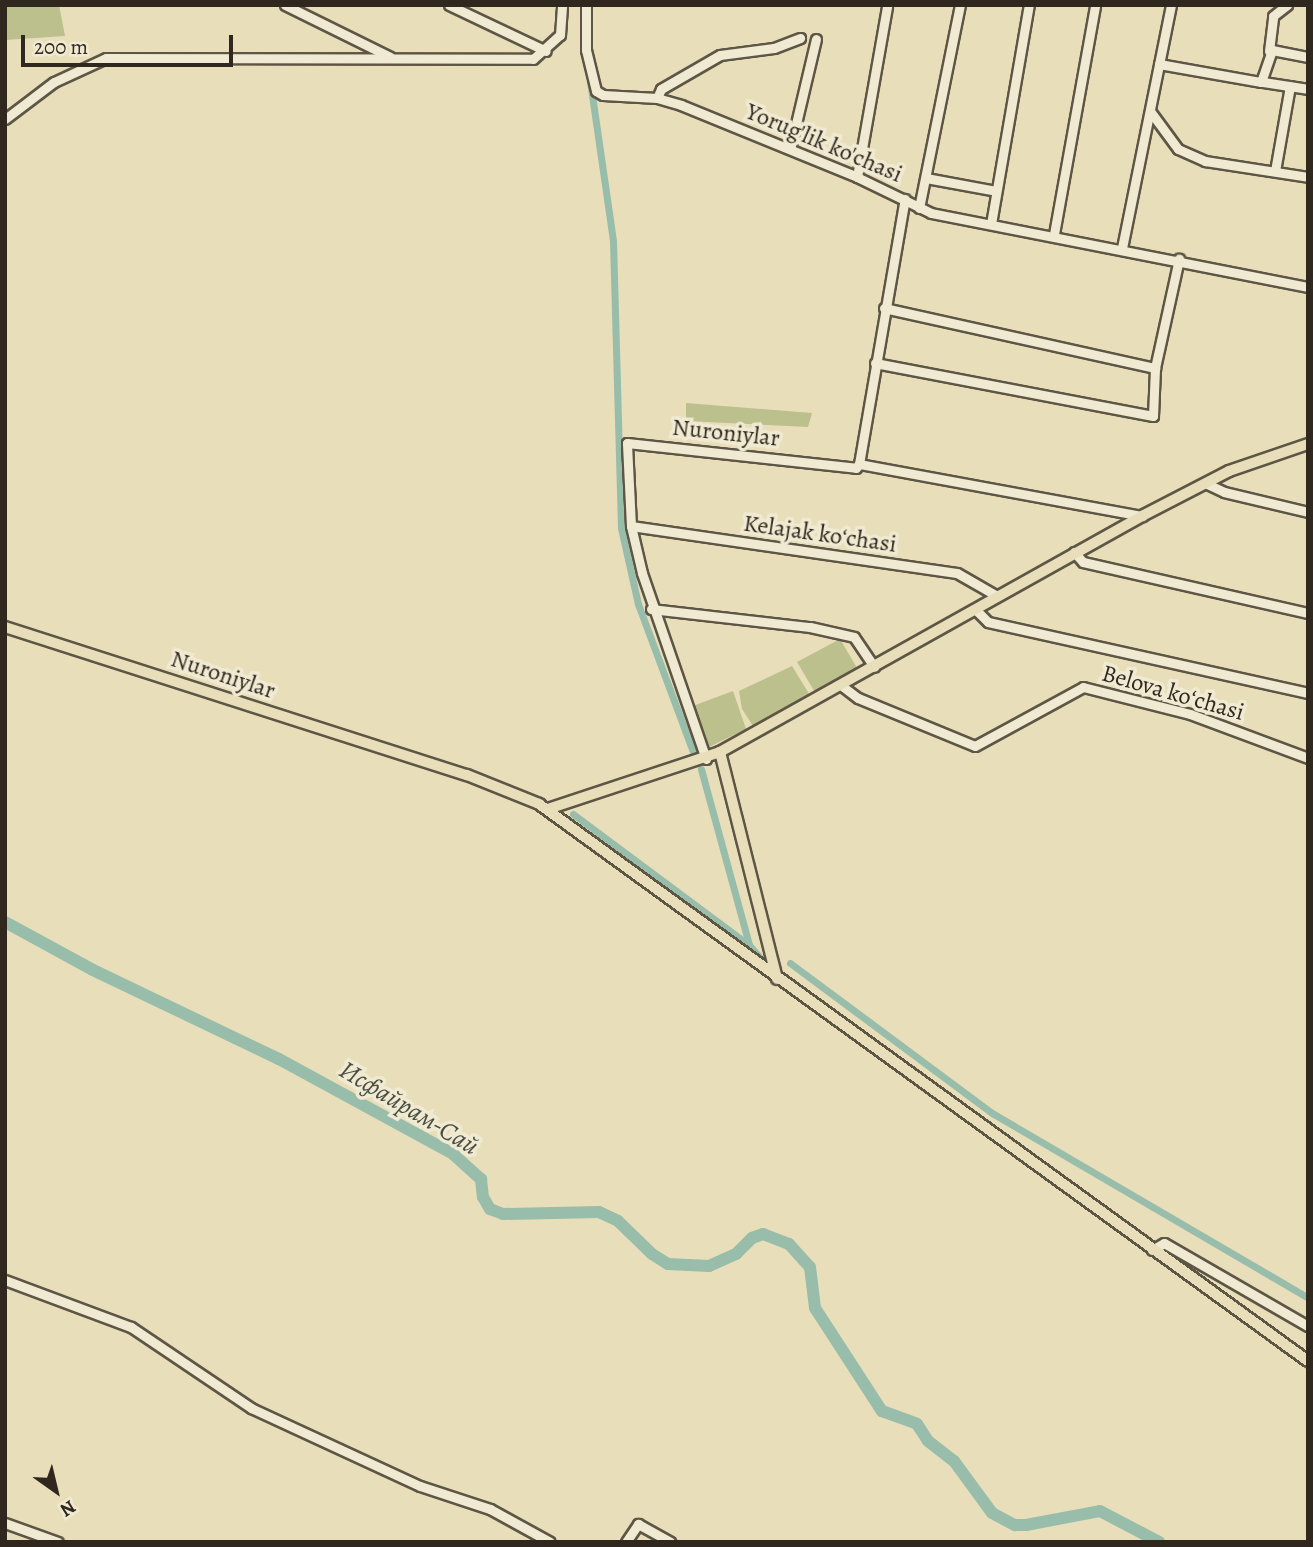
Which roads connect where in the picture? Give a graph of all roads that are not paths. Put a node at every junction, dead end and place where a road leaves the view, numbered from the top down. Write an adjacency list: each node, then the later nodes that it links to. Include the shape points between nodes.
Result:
1 (285, 5): 15 (street)
2 (449, 5): 13 (street)
3 (562, 5): 13 (street, via 560,35)
4 (586, 5): 21 (street, Yorug'lik ko'chasi, via 586,50 596,91)
5 (960, 5): 28 (street)
6 (1028, 5): 29 (street)
7 (1095, 5): 33 (street)
8 (1171, 5): 17 (street)
9 (1287, 5): 14 (street, via 1273,16)
10 (887, 6): 26 (street)
11 (800, 38): 21 (street, via 774,48 720,55 661,89)
12 (816, 40): 24 (street)
13 (546, 51): 15 (street, via 523,60)
14 (1269, 51): 16 (street); 18 (street)
15 (391, 57): 23 (street, via 106,58 54,82)
16 (1308, 57)
17 (1160, 64): 18 (street); 22 (street)
18 (1263, 82): 19 (street)
19 (1290, 86): 20 (street); 25 (street)
20 (1308, 89)
21 (657, 98): 24 (street, Yorug'lik ko'chasi)
22 (1150, 111): 25 (street, via 1178,149 1205,161); 34 (street)
23 (5, 119)
24 (790, 149): 26 (street, Yorug'lik ko'chasi)
25 (1275, 171): 27 (street)
26 (857, 177): 30 (street, Yorug'lik ko'chasi)
27 (1308, 177)
28 (926, 178): 29 (street); 31 (street)
29 (996, 191): 32 (street)
30 (905, 199): 31 (street, Yorug'lik ko'chasi); 37 (street)
31 (919, 208): 32 (street, Yorug'lik ko'chasi)
32 (991, 224): 33 (street, Yorug'lik ko'chasi)
33 (1054, 234): 34 (street, Yorug'lik ko'chasi)
34 (1122, 248): 35 (street, Yorug'lik ko'chasi)
35 (1180, 259): 36 (street, Yorug'lik ko'chasi); 39 (street)
36 (1308, 286)
37 (884, 308): 38 (street); 39 (street)
38 (876, 363): 39 (street, via 1153,416); 41 (street)
39 (1155, 368)
40 (1308, 444): 42 (main road, via 1281,450)
41 (859, 464): 44 (street, Nuroniylar); 45 (street, Nuroniylar, via 856,468 627,443)
42 (1205, 483): 43 (street); 44 (main road)
43 (1308, 512)
44 (1142, 516): 46 (main road)
45 (631, 526): 47 (street, Kelajak koʻchasi, via 957,573); 48 (street, Nuroniylar)
46 (1074, 552): 47 (main road); 50 (street, via 1083,562)
47 (997, 596): 49 (main road)
48 (651, 609): 52 (street, via 810,627 854,637); 57 (street, Nuroniylar)
49 (975, 609): 52 (main road); 54 (street, via 988,622)
50 (1308, 613)
51 (5, 627): 58 (main road, Nuroniylar, via 467,775)
52 (874, 667): 53 (main road)
53 (842, 687): 55 (main road); 56 (street, Belova koʻchasi, via 858,698 975,746 1083,687 1190,715)
54 (1308, 693)
55 (720, 752): 57 (main road); 59 (main road)
56 (1308, 758)
57 (706, 759): 58 (main road)
58 (548, 809): 59 (main road, Nuroniylar)
59 (777, 979): 60 (main road, Nuroniylar)
60 (1152, 1250): 62 (street, via 1164,1243); 63 (main road, Nuroniylar)
61 (5, 1280): 66 (street, via 131,1327 251,1408 420,1486 491,1509)
62 (1308, 1326)
63 (1308, 1361)
64 (5, 1523): 65 (street)
65 (58, 1542)
66 (550, 1542)
67 (625, 1542): 68 (street, via 638,1524)
68 (670, 1542)

